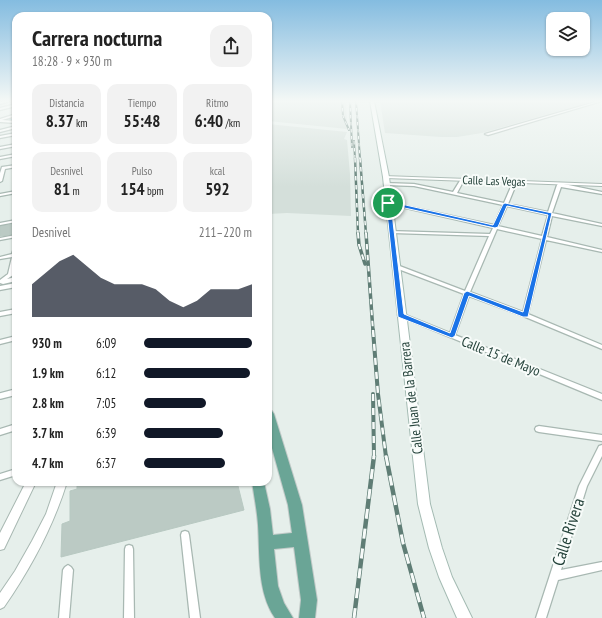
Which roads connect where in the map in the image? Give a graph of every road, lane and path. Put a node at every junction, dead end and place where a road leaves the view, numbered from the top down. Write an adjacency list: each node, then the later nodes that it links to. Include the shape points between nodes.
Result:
1 (6, 130): 4 (street); 6 (street)
2 (377, 130): 13 (main road, Calle Juan de la Barrera)
3 (500, 130): 5 (street)
4 (0, 131)
5 (486, 134)
6 (10, 135): 7 (street)
7 (0, 137)
8 (12, 146): 9 (street)
9 (0, 148)
10 (12, 156): 11 (street)
11 (0, 158)
12 (12, 167): 15 (street, via 3,168)
13 (386, 180): 14 (street, Calle Las Vegas); 23 (street); 25 (main road, Calle Juan de la Barrera)
14 (462, 180): 16 (street, Calle Las Vegas); 23 (street)
15 (0, 181)
16 (515, 182): 17 (street, Calle Las Vegas); 26 (street)
17 (559, 184): 18 (street, Calle Las Vegas); 22 (street); 27 (street)
18 (602, 185)
19 (12, 190): 20 (street)
20 (0, 192)
21 (12, 193): 24 (street)
22 (602, 193)
23 (454, 194): 26 (street)
24 (0, 195)
25 (388, 203): 31 (street); 32 (main road, Calle Juan de la Barrera)
26 (505, 204): 27 (street); 31 (street)
27 (550, 214): 30 (street); 35 (street)
28 (12, 222): 29 (street)
29 (0, 224)
30 (602, 225)
31 (495, 227): 33 (street); 35 (street)
32 (392, 232): 33 (street); 41 (main road, Calle Juan de la Barrera)
33 (491, 236): 47 (street)
34 (12, 237): 36 (street)
35 (544, 238): 37 (street); 51 (street)
36 (0, 239)
37 (602, 251)
38 (12, 255): 39 (street)
39 (0, 258)
40 (12, 264): 42 (street)
41 (395, 266): 47 (street); 50 (main road, Calle Juan de la Barrera)
42 (10, 274): 44 (street)
43 (12, 279): 44 (street)
44 (0, 282)
45 (12, 286): 46 (street)
46 (0, 288)
47 (467, 293): 51 (street); 52 (street)
48 (12, 312): 49 (street)
49 (0, 314)
50 (400, 315): 52 (street, Calle 15 de Mayo); 84 (main road, Calle Juan de la Barrera, via 424,504 438,556)
51 (525, 315): 55 (street)
52 (452, 336): 58 (street, Calle 15 de Mayo)
53 (12, 339): 54 (street)
54 (0, 342)
55 (602, 347)
56 (12, 393): 57 (street)
57 (0, 396)
58 (602, 397)
59 (272, 427): 71 (main road, via 295,505)
60 (12, 428): 62 (street)
61 (539, 429): 63 (street)
62 (0, 432)
63 (602, 438)
64 (602, 448): 77 (street, Calle Rivera, via 586,477)
65 (12, 473): 66 (street)
66 (0, 477)
67 (29, 486): 73 (street)
68 (61, 486): 78 (street, via 40,536 15,582)
69 (259, 486): 72 (main road)
70 (185, 535): 81 (street)
71 (300, 539): 72 (main road); 83 (main road, via 309,600)
72 (267, 543): 82 (main road, via 271,588)
73 (0, 545)
74 (129, 549): 80 (street)
75 (602, 566): 77 (street)
76 (68, 570): 79 (street)
77 (554, 576): 85 (street, Calle Rivera)
78 (0, 603)
79 (64, 618)
80 (130, 618)
81 (195, 618)
82 (285, 618)
83 (307, 618)
84 (465, 618)
85 (541, 618)

